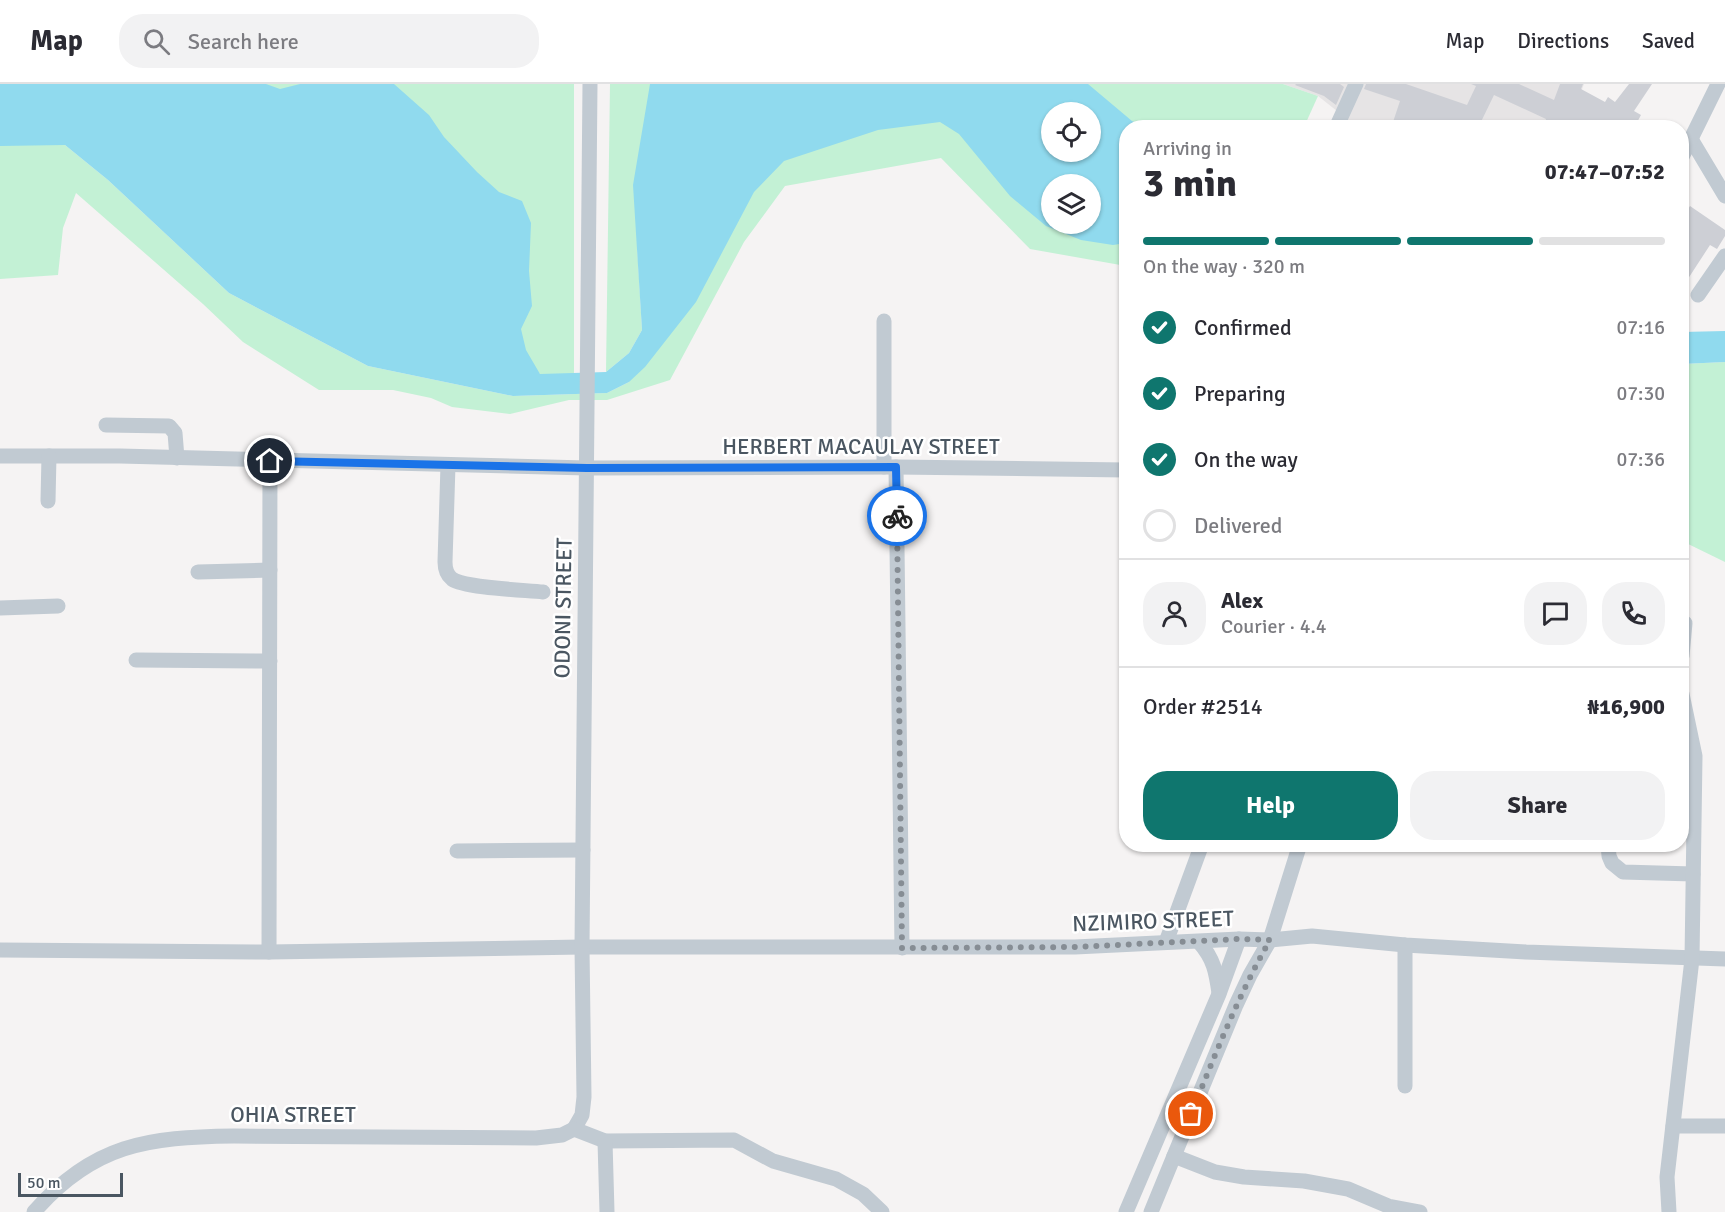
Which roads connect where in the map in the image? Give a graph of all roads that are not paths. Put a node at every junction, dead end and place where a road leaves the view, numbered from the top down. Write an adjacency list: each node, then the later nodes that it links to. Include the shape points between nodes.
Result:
1 (590, 84): 18 (street, ODONI STREET, via 587,405)
2 (1356, 84): 4 (street)
3 (1718, 84): 5 (street)
4 (1340, 120)
5 (1691, 139): 6 (street); 7 (street)
6 (1689, 143)
7 (1725, 196)
8 (1725, 256): 9 (street)
9 (1698, 296)
10 (884, 321): 17 (street)
11 (106, 425): 14 (street, via 169,426 175,433)
12 (0, 456): 13 (street, HERBERT MACAULAY STREET)
13 (49, 456): 14 (street, HERBERT MACAULAY STREET); 20 (street)
14 (177, 458): 15 (street, HERBERT MACAULAY STREET)
15 (270, 461): 16 (street, HERBERT MACAULAY STREET); 21 (street)
16 (448, 465): 18 (street, HERBERT MACAULAY STREET); 23 (street, via 445,570 449,576 464,583)
17 (890, 467): 18 (street, HERBERT MACAULAY STREET); 19 (street, HERBERT MACAULAY STREET); 41 (street)
18 (591, 468): 29 (street, ODONI STREET)
19 (1119, 470)
20 (48, 501)
21 (270, 570): 22 (street); 27 (street)
22 (198, 572)
23 (543, 592)
24 (58, 606): 25 (street)
25 (0, 608)
26 (136, 660): 27 (street)
27 (270, 661): 43 (street)
28 (1689, 727): 34 (street, via 1695,756)
29 (583, 850): 30 (street); 40 (street, ODONI STREET)
30 (457, 851)
31 (1199, 852): 37 (street)
32 (1298, 852): 36 (street)
33 (1609, 852): 34 (street, via 1612,863 1623,872)
34 (1693, 874): 44 (street)
35 (1239, 939): 36 (street, NZIMIRO STREET); 38 (street, NZIMIRO STREET); 46 (street)
36 (1270, 940): 39 (street, NZIMIRO STREET, via 1312,936); 52 (street, via 1236,1005)
37 (1166, 942): 38 (street, NZIMIRO STREET); 41 (street, NZIMIRO STREET)
38 (1199, 942): 46 (street, via 1214,964)
39 (1406, 945): 44 (street, NZIMIRO STREET); 47 (street)
40 (582, 947): 41 (street, NZIMIRO STREET); 43 (street, NZIMIRO STREET); 50 (street, ODONI STREET, via 584,1097 582,1115)
41 (902, 948)
42 (0, 950): 43 (street, NZIMIRO STREET)
43 (268, 952)
44 (1692, 959): 45 (street, NZIMIRO STREET); 48 (street)
45 (1725, 959)
46 (1220, 994): 56 (street)
47 (1405, 1086)
48 (1673, 1126): 49 (street); 59 (street, via 1667,1178)
49 (1725, 1126)
50 (574, 1130): 51 (street); 53 (street, OHIA STREET, via 536,1138 215,1137 150,1142 124,1148 86,1165)
51 (605, 1141): 54 (street); 55 (street, via 734,1140 772,1161 836,1179 863,1194)
52 (1174, 1156): 57 (street); 58 (street, via 1215,1172 1348,1189 1388,1206)
53 (34, 1212)
54 (607, 1212)
55 (882, 1212)
56 (1126, 1212)
57 (1151, 1212)
58 (1420, 1212)
59 (1669, 1212)

